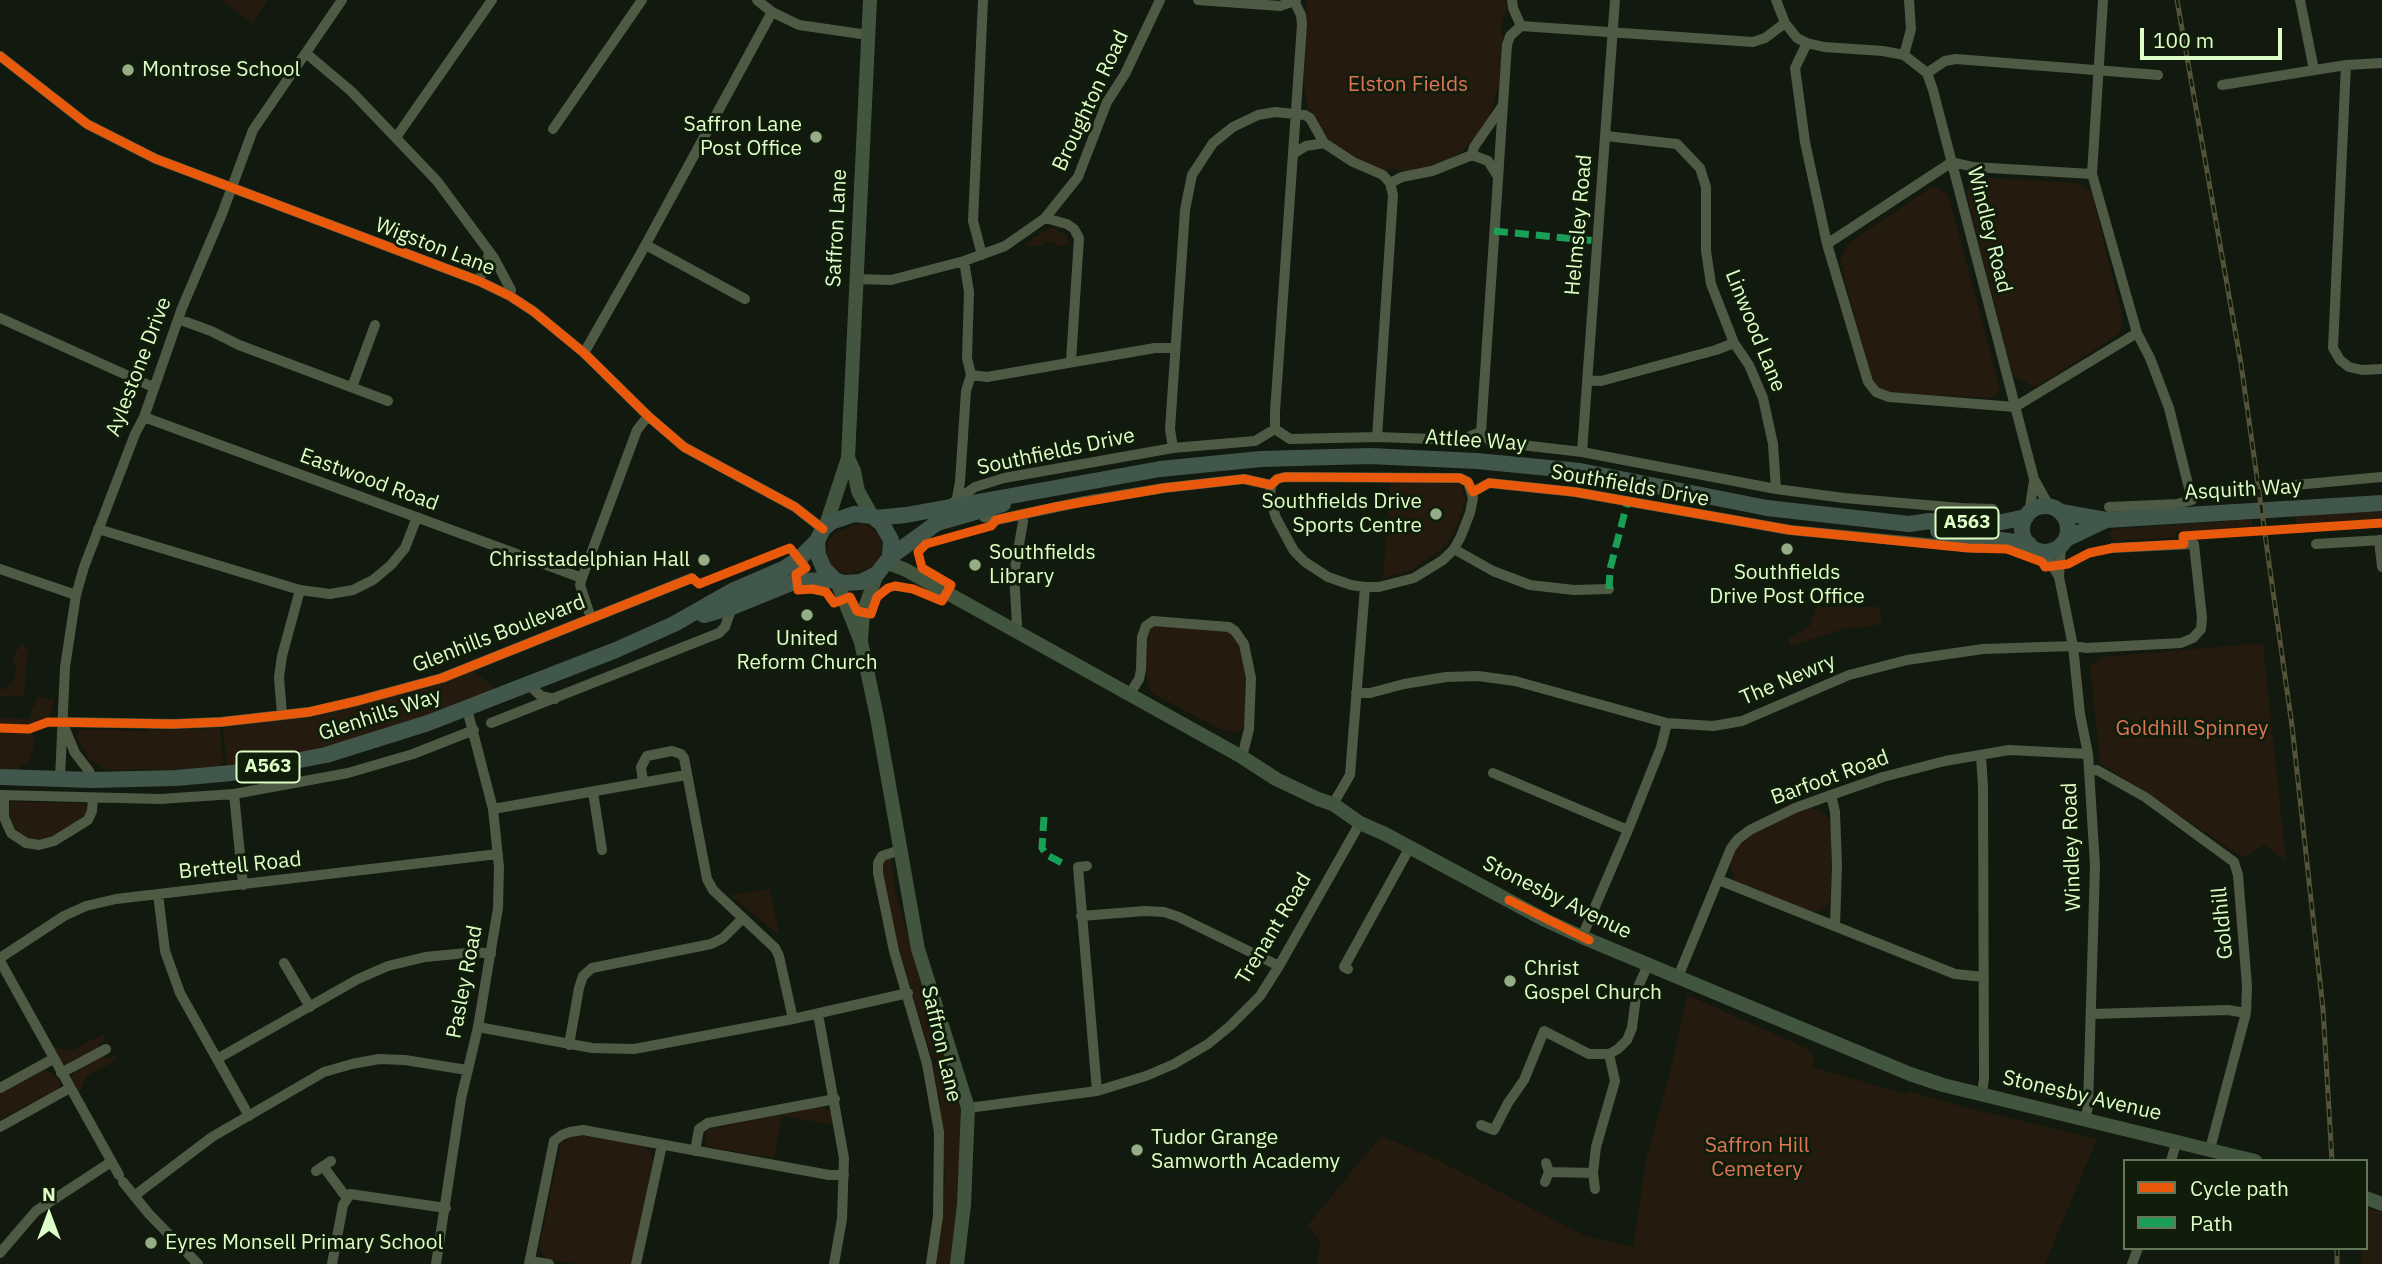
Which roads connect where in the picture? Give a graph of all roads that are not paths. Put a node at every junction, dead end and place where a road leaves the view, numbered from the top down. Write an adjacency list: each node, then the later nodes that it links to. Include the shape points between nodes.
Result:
1 (342, 0): 22 (street, Aylestone Drive)
2 (492, 0): 35 (street)
3 (642, 0): 34 (street)
4 (757, 0): 16 (street)
5 (870, 0): 20 (main road, Saffron Lane)
6 (983, 0): 49 (street, via 973,221)
7 (1160, 0): 45 (street, Broughton Road, via 1107,102 1078,177)
8 (1198, 0): 15 (street, via 1280,6)
9 (1512, 0): 18 (street)
10 (1615, 0): 19 (street, Helmsley Road)
11 (1776, 0): 17 (street)
12 (1909, 0): 23 (street, via 1911,29)
13 (2103, 0): 27 (street)
14 (2300, 0): 28 (street)
15 (1295, 1): 33 (street, via 1302,24)
16 (772, 12): 20 (street, via 813,29); 47 (street)
17 (1785, 23): 19 (street, via 1754,42); 21 (street)
18 (1521, 26): 19 (street); 32 (street, via 1507,45)
19 (1613, 31): 36 (street, Helmsley Road)
20 (868, 35): 51 (main road, Saffron Lane)
21 (1807, 43): 23 (street); 46 (street, via 1795,76)
22 (307, 54): 35 (street); 44 (street, Aylestone Drive, via 253,130)
23 (1904, 55): 29 (street)
24 (0, 57): 44 (street, Wigston Lane, via 87,124 156,159)
25 (2382, 63): 26 (street)
26 (2346, 65): 28 (street); 63 (street, via 2333,348 2349,367)
27 (2098, 70): 29 (street, via 1956,59); 30 (street); 41 (street)
28 (2314, 70): 31 (street)
29 (1927, 73): 40 (street, Windley Road)
30 (2158, 75)
31 (2222, 85)
32 (1503, 105): 39 (street); 42 (street)
33 (1296, 113): 37 (street, via 1310,118); 38 (street); 60 (street, via 1267,113 1233,127 1207,150 1192,175 1185,210)
34 (553, 129)
35 (397, 136): 48 (street, via 474,228)
36 (1606, 136): 59 (street, Linwood Lane, via 1678,144 1700,168 1706,187 1708,270); 65 (street, Helmsley Road)
37 (1324, 143): 38 (street); 43 (street)
38 (1293, 154): 72 (street)
39 (1472, 155): 42 (street, via 1492,165); 43 (street)
40 (1952, 162): 41 (street); 46 (street); 69 (street, Windley Road)
41 (2092, 174): 58 (street)
42 (1498, 177): 73 (street)
43 (1391, 183): 74 (street)
44 (231, 189): 52 (street, Wigston Lane); 56 (street, Aylestone Drive)
45 (1045, 218): 49 (street, Broughton Road, via 1017,240); 62 (street, via 1074,229 1079,238)
46 (1827, 244): 69 (street, via 1868,382 1876,392 1889,397)
47 (646, 245): 54 (street); 61 (street)
48 (489, 254): 52 (street); 53 (street, via 511,290)
49 (982, 255): 50 (street, Broughton Road)
50 (964, 261): 51 (street, Broughton Road, via 891,281); 64 (street, via 969,283 967,358)
51 (856, 279): 77 (main road, Saffron Lane)
52 (479, 281): 53 (street, Wigston Lane)
53 (510, 296): 61 (street, Wigston Lane)
54 (745, 299)
55 (0, 318): 66 (street)
56 (178, 319): 66 (street, Aylestone Drive); 67 (street)
57 (375, 325): 67 (street)
58 (2137, 333): 69 (street); 91 (street, via 2169,408 2192,500)
59 (1734, 343): 65 (street, via 1601,381); 82 (street, Linwood Lane, via 1763,398)
60 (1175, 348): 62 (street); 75 (street)
61 (584, 353): 70 (street, Wigston Lane)
62 (1071, 361): 64 (street, via 987,377)
63 (2382, 369)
64 (971, 374): 85 (street, via 960,482)
65 (1588, 380): 76 (street, Helmsley Road)
66 (153, 387): 71 (street, Aylestone Drive)
67 (352, 387): 68 (street)
68 (388, 401)
69 (2015, 407): 79 (street, Windley Road)
70 (648, 416): 97 (street, Wigston Lane, via 684,447 795,507); 110 (street, via 637,430)
71 (144, 417): 94 (street, Eastwood Road); 96 (street, Aylestone Drive)
72 (1275, 429): 74 (street, via 1290,439); 75 (street, Southfields Drive, via 1255,440)
73 (1481, 432): 74 (street, via 1460,440); 76 (street, Southfields Drive, via 1496,442)
74 (1377, 437)
75 (1173, 448): 85 (street, Southfields Drive, via 1004,478 975,487)
76 (1582, 452): 82 (street, Southfields Drive)
77 (848, 458): 95 (main road, Saffron Lane, via 858,491); 97 (main road, Saffron Lane)
78 (2382, 477): 81 (street)
79 (2034, 479): 89 (street, Windley Road); 93 (street, Windley Road)
80 (1271, 485): 84 (street, via 1285,477 1460,478); 92 (street, via 1244,479 1188,485); 113 (street, via 1276,518 1294,551 1328,577)
81 (2295, 485)
82 (1776, 489): 87 (street, Southfields Drive)
83 (1038, 491): 85 (highway, Attlee Way / A563); 90 (highway, Attlee Way / A563); 98 (highway, Attlee Way / A563, via 1160,469 1261,459 1423,458 1601,474 1766,508 1909,524 1930,521)
84 (1472, 492): 98 (street, Southfields Drive, via 1489,483 1563,490 1790,530 1957,545); 104 (street, via 1467,523)
85 (951, 503): 95 (highway, Attlee Way / A563)
86 (2382, 503): 91 (highway, Asquith Way, via 2205,513)
87 (1961, 508): 88 (street, Southfields Drive); 98 (street)
88 (1993, 509)
89 (2055, 509): 91 (highway, Asquith Way); 93 (highway, via 2042,506); 100 (highway, via 2068,528)
90 (981, 513): 92 (street, via 996,520); 106 (highway, Attlee Way / A563, via 937,523)
91 (2108, 513): 100 (highway, Asquith Way)
92 (1022, 515): 120 (street, via 1014,573)
93 (2027, 515): 98 (highway, Attlee Way / A563, via 1992,524); 101 (highway, via 2022,528)
94 (417, 517): 110 (street, Eastwood Road); 115 (street, via 405,548 373,580 330,594)
95 (874, 517): 97 (highway, A563, via 847,516); 106 (highway, via 891,540)
96 (98, 529): 115 (street); 116 (street, Aylestone Drive)
97 (822, 532): 112 (highway, via 820,562); 119 (highway, Glenhills Way / A563, via 785,568)
98 (1975, 535): 101 (highway, Attlee Way / A563)
99 (2381, 540): 102 (street); 107 (street)
100 (2063, 542): 105 (highway); 109 (street, Windley Road)
101 (2029, 544): 105 (highway)
102 (2316, 544)
103 (2113, 548): 122 (street, The Newry, via 2194,544 2201,629 2181,643)
104 (1454, 549): 113 (street, via 1414,578); 114 (street, via 1531,585)
105 (2044, 551): 109 (street, Windley Road)
106 (885, 565): 112 (highway, A563, via 861,582); 120 (main road, Stonesby Avenue, via 906,570); 121 (main road, Saffron Lane, via 863,613)
107 (2382, 567)
108 (0, 569): 116 (street)
109 (2059, 577): 122 (street, Windley Road)
110 (582, 578): 118 (street)
111 (692, 578): 118 (street, Glenhills Boulevard)
112 (836, 581): 117 (highway, Glenhills Way / A563, via 796,581); 121 (main road, Saffron Lane)
113 (1365, 587): 124 (street)
114 (1609, 589)
115 (300, 590): 128 (street, via 282,656)
116 (76, 595): 129 (street, Aylestone Drive)
117 (732, 607): 119 (highway, Glenhills Way / A563); 126 (street, via 719,633)
118 (591, 618): 128 (street, Glenhills Boulevard, via 442,678)
119 (674, 624): 123 (highway, Glenhills Way / A563)
120 (1015, 631): 125 (main road, Stonesby Avenue)
121 (861, 642): 154 (main road, Saffron Lane)
122 (2073, 646): 131 (street, The Newry, via 1983,649 1907,660 1849,675 1742,721 1713,726); 133 (street, Windley Road)
123 (529, 685): 126 (street, via 541,696); 127 (highway, Glenhills Way / A563)
124 (1356, 693): 131 (street, The Newry, via 1478,676 1515,681); 148 (street, via 1350,775)
125 (1129, 695): 135 (main road, Stonesby Avenue); 135 (street, via 1139,679 1142,637 1153,621 1228,627 1244,644 1251,678 1249,729)
126 (555, 699): 130 (street)
127 (467, 709): 132 (street, Pasley Road); 141 (highway, Glenhills Way / A563, via 326,755 278,765 176,778)
128 (282, 715): 129 (street, Glenhills Boulevard, via 173,724)
129 (62, 722): 140 (street, Aylestone Drive); 141 (street)
130 (491, 723)
131 (1667, 723): 151 (street)
132 (474, 730): 144 (street, via 348,773); 149 (street, Pasley Road)
133 (2088, 754): 134 (street, Barfoot Road, via 2009,750); 136 (street, Windley Road)
134 (1981, 755): 146 (street, Barfoot Road, via 1895,774); 171 (street)
135 (1242, 757): 148 (main road, Stonesby Avenue, via 1276,779)
136 (2090, 771): 174 (street, Goldhill, via 2145,796 2234,862); 176 (street, Windley Road, via 2095,865)
137 (1493, 773): 151 (street)
138 (687, 775): 142 (street); 142 (street, via 684,758 672,751 644,759); 161 (street, via 707,879)
139 (0, 777): 140 (highway, Glenhills Way / A563)
140 (60, 779): 141 (highway, Glenhills Way / A563)
141 (92, 780)
142 (643, 782): 143 (street)
143 (593, 792): 149 (street); 153 (street)
144 (234, 793): 147 (street); 158 (street)
145 (2, 795): 147 (street); 147 (street, via 11,832 26,843 39,845 88,820)
146 (1831, 795): 157 (street, Barfoot Road, via 1738,839); 162 (street, via 1837,866)
147 (93, 798)
148 (1333, 804): 150 (main road, Stonesby Avenue)
149 (493, 809): 155 (street, Pasley Road)
150 (1360, 823): 152 (main road, Stonesby Avenue); 168 (street, Trenant Road)
151 (1628, 830): 163 (street)
152 (1410, 847): 163 (main road, Stonesby Avenue); 169 (street, via 1344,967)
153 (602, 850)
154 (900, 850): 172 (street, Saffron Lane, via 881,856 878,873 887,924); 193 (main road, Saffron Lane, via 918,949)
155 (498, 854): 158 (street, Brettell Road); 164 (street, Pasley Road, via 498,908)
156 (1066, 865): 160 (street, via 1083,866)
157 (1719, 880): 162 (street); 170 (street, Barfoot Road)
158 (243, 885): 159 (street, Brettell Road)
159 (158, 894): 165 (street, Brettell Road, via 86,906 38,931); 185 (street, via 172,974)
160 (1081, 916): 168 (street, via 1164,912); 190 (street)
161 (743, 918): 177 (street, via 769,940 779,956); 181 (street, via 723,939 711,944 592,968 579,988)
162 (1835, 926): 171 (street, via 1955,974)
163 (1582, 937): 167 (main road, Stonesby Avenue)
164 (491, 954): 173 (street, via 425,957 388,966); 179 (street, Pasley Road)
165 (0, 959): 184 (street)
166 (284, 963): 173 (street)
167 (1648, 965): 170 (main road, Stonesby Avenue); 183 (street, via 1637,989 1632,1028)
168 (1279, 966): 190 (street, Trenant Road, via 1260,996 1208,1044 1146,1076)
169 (1348, 969)
170 (1678, 977): 191 (main road, Stonesby Avenue, via 1910,1074)
171 (1984, 977): 191 (street)
172 (908, 993): 175 (street); 221 (street, Saffron Lane, via 939,1132 938,1216)
173 (310, 1007): 185 (street)
174 (2246, 1013): 176 (street); 200 (street, Goldhill)
175 (818, 1014): 177 (street); 192 (street)
176 (2091, 1014): 195 (street, Windley Road)
177 (793, 1019): 181 (street, via 634,1049)
178 (1532, 1025): 180 (street)
179 (478, 1027): 181 (street); 186 (street, Pasley Road)
180 (1544, 1031): 183 (street, via 1589,1054); 196 (street, via 1524,1080 1494,1130)
181 (569, 1045)
182 (107, 1050): 187 (street)
183 (1609, 1054): 207 (street, via 1615,1081)
184 (53, 1059): 187 (street); 188 (street)
185 (217, 1059): 194 (street)
186 (467, 1070): 194 (street, via 405,1060 352,1064 324,1072); 212 (street, Pasley Road)
187 (61, 1073): 189 (street)
188 (0, 1088)
189 (70, 1088): 197 (street); 204 (street)
190 (1097, 1091): 193 (street, Trenant Road)
191 (1982, 1094): 195 (main road, Stonesby Avenue)
192 (835, 1099): 201 (street, via 708,1123 699,1129); 208 (street)
193 (968, 1108): 222 (main road, Saffron Lane)
194 (249, 1116): 210 (street, via 212,1137)
195 (2085, 1119): 198 (main road, Stonesby Avenue)
196 (1481, 1125)
197 (0, 1127)
198 (2177, 1140): 200 (main road, Stonesby Avenue); 202 (street)
199 (662, 1145): 201 (street); 214 (street, via 583,1130 554,1141); 219 (street)
200 (2210, 1149): 203 (main road, Stonesby Avenue)
201 (695, 1151): 208 (street)
202 (2172, 1159)
203 (2248, 1159)
204 (111, 1162): 210 (street); 213 (street, via 36,1212)
205 (324, 1166): 211 (street)
206 (1547, 1172): 207 (street)
207 (1593, 1173): 209 (street)
208 (844, 1175): 220 (street)
209 (1595, 1189)
210 (134, 1196): 215 (street)
211 (346, 1197): 212 (street, via 355,1194); 216 (street)
212 (446, 1208): 217 (street, Pasley Road)
213 (0, 1253)
214 (529, 1262): 218 (street)
215 (198, 1264)
216 (332, 1264)
217 (436, 1264)
218 (549, 1264)
219 (636, 1264)
220 (834, 1264)
221 (931, 1264)
222 (957, 1264)

